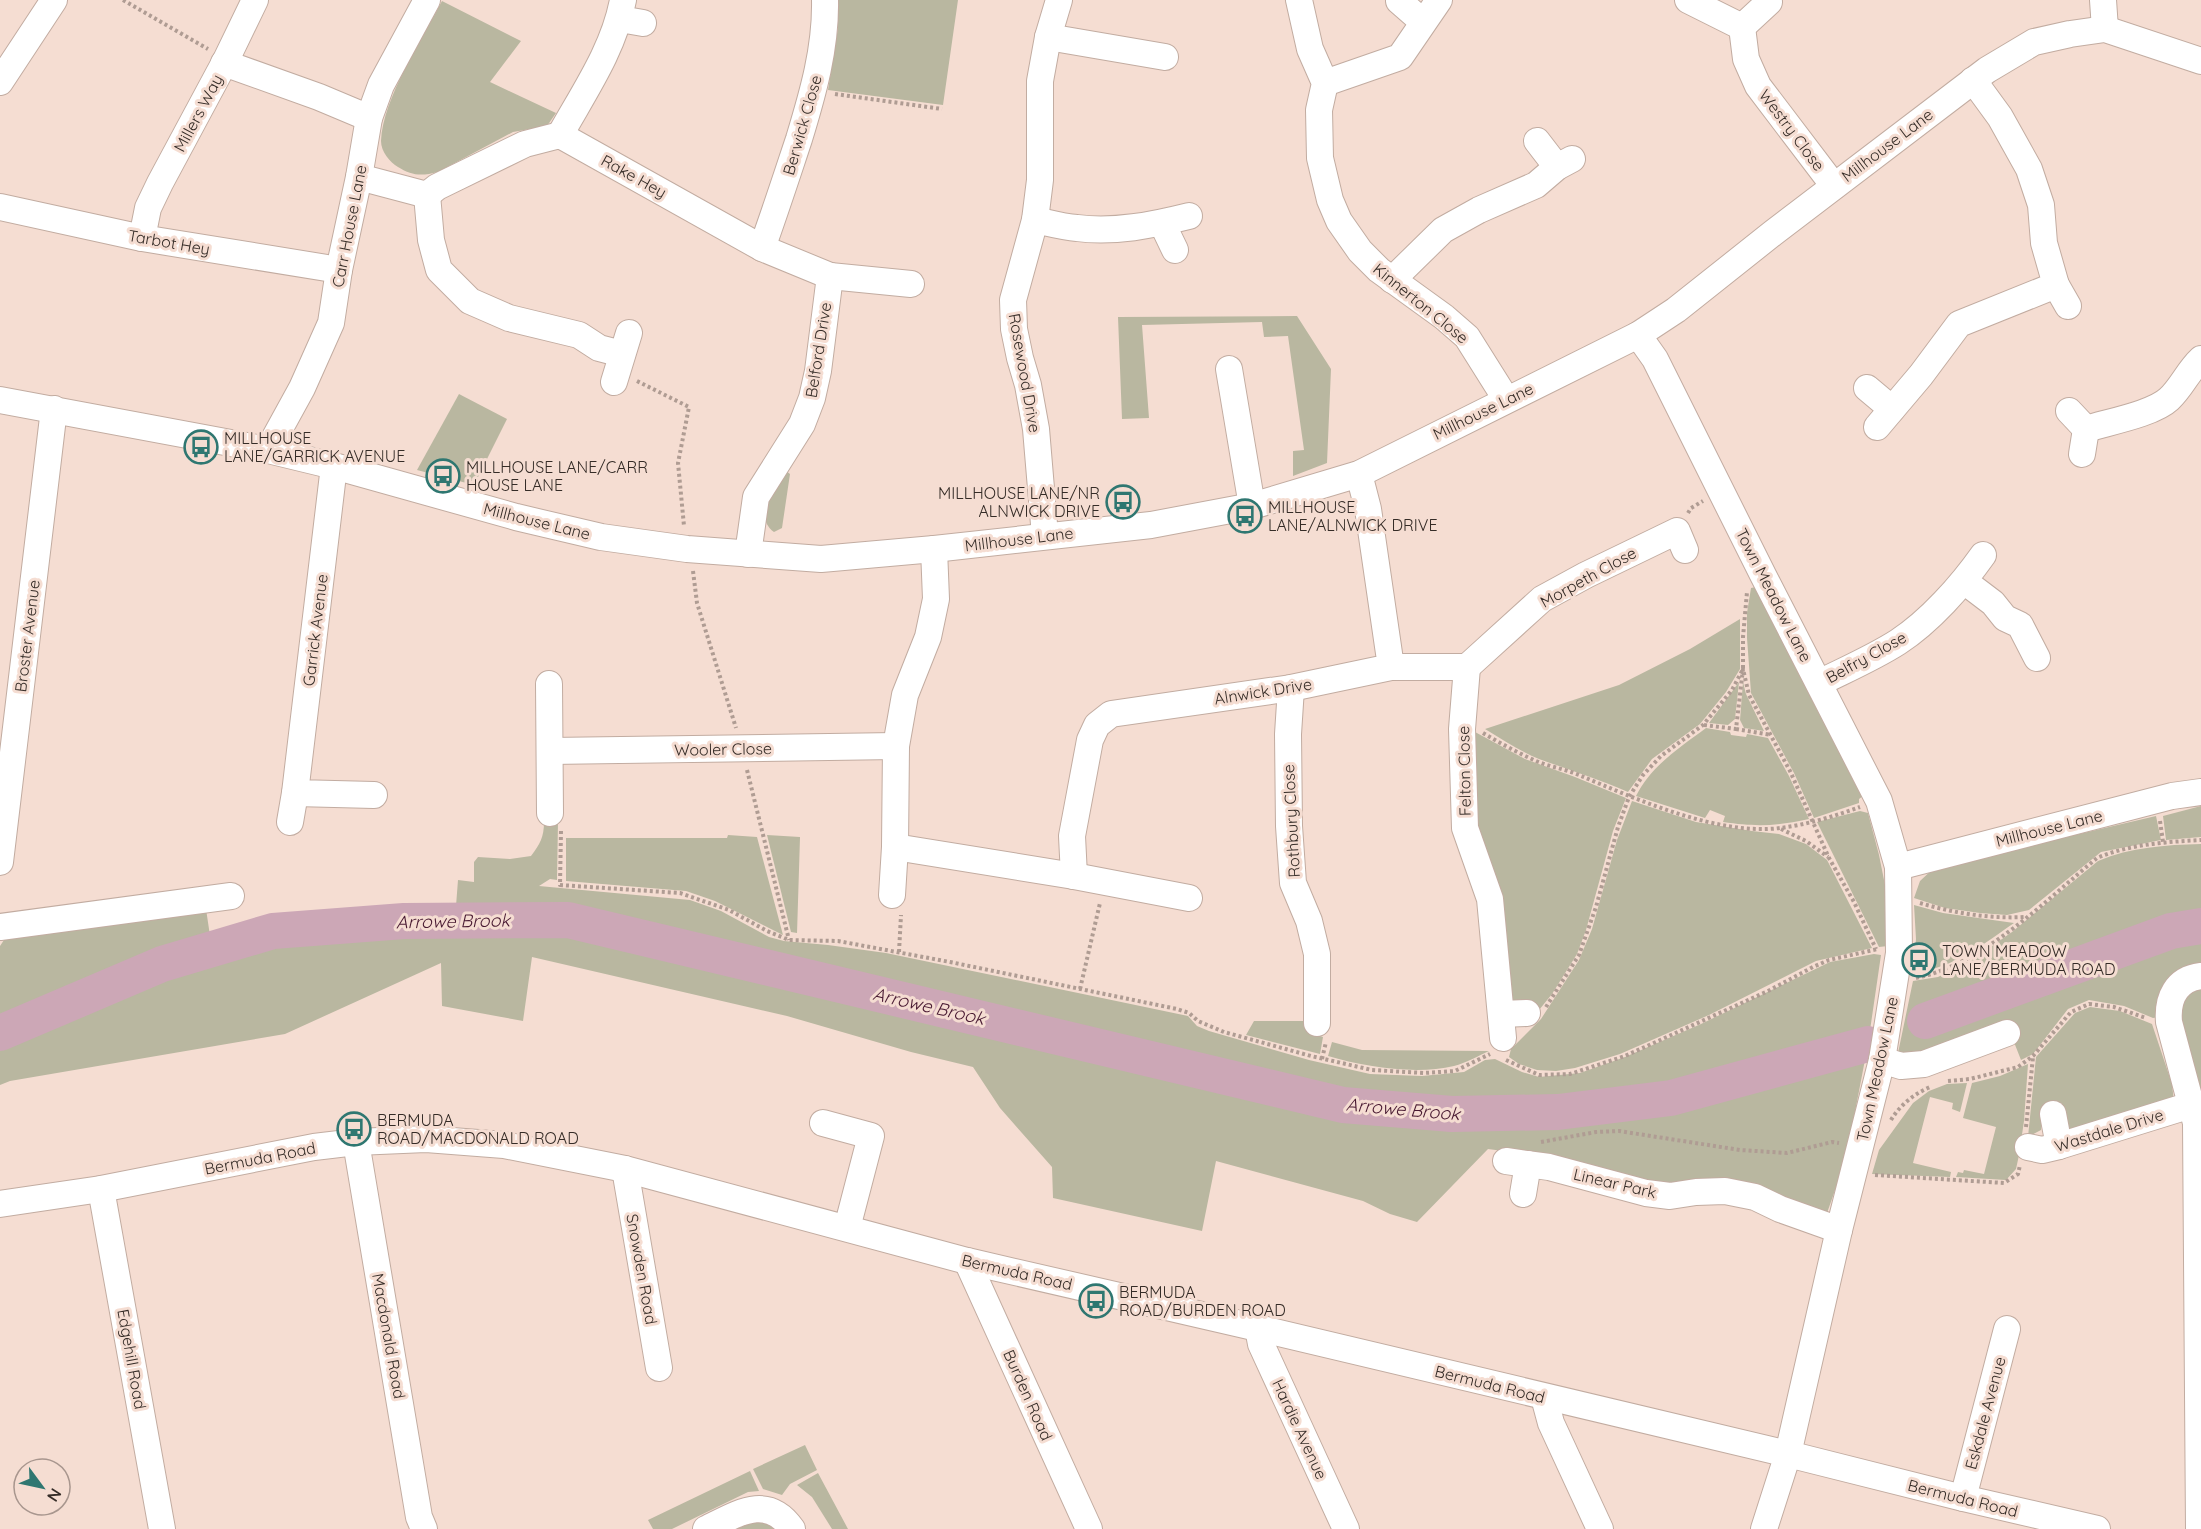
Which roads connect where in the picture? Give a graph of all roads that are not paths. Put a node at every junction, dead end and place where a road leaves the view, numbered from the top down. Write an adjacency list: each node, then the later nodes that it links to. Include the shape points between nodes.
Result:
1 (54, 0): 21 (street)
2 (255, 0): 19 (street)
3 (427, 0): 23 (street, Carr House Lane, via 381,86)
4 (825, 0): 34 (street, Berwick Close, via 823,39 813,92)
5 (1059, 0): 16 (street, Rosewood Drive)
6 (1299, 0): 22 (street, via 1310,49)
7 (1439, 0): 13 (street)
8 (1688, 0): 14 (street)
9 (2103, 0): 15 (street)
10 (1399, 1): 13 (street)
11 (1769, 2): 14 (street)
12 (628, 14): 24 (street)
13 (1423, 22): 22 (street, via 1400,57)
14 (1742, 27): 27 (street, Westry Close, via 1746,59 1758,86)
15 (2105, 29): 18 (street, Millhouse Lane); 20 (street, Millhouse Lane, via 2034,42)
16 (1048, 37): 17 (street); 31 (street, Rosewood Drive, via 1040,81 1040,180)
17 (1165, 57)
18 (2201, 61)
19 (225, 62): 23 (street, Millers Way); 33 (street, Millers Way, via 148,208)
20 (1973, 80): 27 (street, Millhouse Lane); 44 (street, via 2000,117 2029,169 2041,205 2044,243 2062,295 1959,324 1884,418)
21 (0, 82)
22 (1324, 83): 38 (street, Kinnerton Close, via 1319,110 1320,158 1330,200 1360,251)
23 (369, 118): 26 (street, Carr House Lane)
24 (560, 135): 28 (street, via 525,144); 34 (street, Rake Hey)
25 (1537, 141): 38 (street, via 1565,163 1536,185 1443,230)
26 (359, 177): 28 (street); 36 (street, Carr House Lane)
27 (1834, 186): 40 (street, Millhouse Lane, via 1676,310)
28 (427, 195): 42 (street, via 431,240 439,270 470,301 509,318 579,335)
29 (0, 207): 33 (street, Tarbot Hey)
30 (1189, 216): 32 (street)
31 (1035, 220): 32 (street, via 1109,229); 53 (street, Rosewood Drive, via 1013,300 1014,329 1036,429)
32 (1162, 223): 35 (street)
33 (142, 238): 36 (street, Tarbot Hey)
34 (762, 248): 37 (street, Rake Hey)
35 (1175, 250)
36 (339, 270): 48 (street, Carr House Lane, via 331,323)
37 (830, 276): 39 (street, Rake Hey); 56 (street, Belford Drive, via 812,398 802,424 756,497)
38 (1392, 280): 45 (street, Kinnerton Close, via 1467,338)
39 (911, 284)
40 (1638, 335): 45 (street, Millhouse Lane); 62 (street, Town Meadow Lane, via 1655,359)
41 (2201, 359): 49 (street, via 2168,400 2154,408 2078,420)
42 (621, 360)
43 (1229, 369): 52 (street)
44 (1867, 388)
45 (1506, 399): 51 (street, Millhouse Lane)
46 (0, 400): 47 (street, Millhouse Lane)
47 (54, 410): 48 (street, Millhouse Lane); 73 (street, Broster Avenue)
48 (268, 450): 50 (street, Millhouse Lane)
49 (2082, 454)
50 (334, 466): 56 (street, Millhouse Lane, via 580,532); 68 (street, Garrick Avenue)
51 (1359, 474): 52 (street, Millhouse Lane); 60 (street, via 1368,509)
52 (1252, 506): 53 (street, Millhouse Lane, via 1151,525)
53 (1045, 536): 55 (street, Millhouse Lane)
54 (1681, 540): 61 (street, Morpeth Close, via 1586,575 1542,599)
55 (934, 549): 56 (street, Millhouse Lane, via 821,559); 65 (street, via 936,599 928,637 905,695)
56 (748, 554)
57 (1983, 555): 58 (street, Belfry Close)
58 (1964, 581): 59 (street, via 1993,603 2005,618 2019,625); 62 (street, Belfry Close, via 1914,631)
59 (2037, 658)
60 (1391, 667): 61 (street); 64 (street, Alnwick Drive)
61 (1467, 667): 81 (street, Felton Close, via 1462,729 1465,828 1490,899 1500,1041)
62 (1819, 683): 74 (street, Town Meadow Lane, via 1879,801)
63 (549, 684): 66 (street)
64 (1291, 688): 75 (street, Alnwick Drive, via 1111,714 1097,725 1090,740 1072,836); 82 (street, Rothbury Close, via 1290,849 1293,883 1317,954)
65 (896, 746): 66 (street, Wooler Close); 72 (street)
66 (550, 751): 70 (street)
67 (2201, 792): 74 (street, Millhouse Lane)
68 (295, 793): 69 (street); 71 (street, Garrick Avenue)
69 (374, 795)
70 (556, 819)
71 (290, 822)
72 (895, 847): 75 (street); 76 (street)
73 (0, 862)
74 (1898, 867): 84 (street, Town Meadow Lane, via 1900,897 1887,951 1895,982)
75 (1074, 876): 78 (street)
76 (892, 895)
77 (231, 896): 79 (street)
78 (1189, 898)
79 (0, 927)
80 (2201, 976): 86 (street, via 2187,978 2177,986 2168,1009)
81 (1534, 1013)
82 (1317, 1023)
83 (2007, 1033): 84 (street, via 1924,1064 1901,1066)
84 (1882, 1060): 96 (street, Town Meadow Lane, via 1856,1138 1853,1174)
85 (2053, 1114): 89 (street)
86 (2196, 1118): 89 (street, Wastdale Drive); 102 (street)
87 (823, 1123): 95 (street, via 871,1136)
88 (356, 1142): 91 (street, Bermuda Road, via 426,1139 504,1145); 92 (street, Bermuda Road); 106 (street, Macdonald Road)
89 (2059, 1146): 90 (street, Wastdale Drive)
90 (2025, 1151)
91 (625, 1169): 95 (street, Bermuda Road); 100 (street, Snowden Road)
92 (101, 1189): 94 (street, Bermuda Road); 105 (street, Edgehill Road)
93 (1523, 1194): 96 (street, Linear Park, via 1524,1156 1549,1167 1646,1192 1670,1196 1725,1191 1755,1197)
94 (0, 1204)
95 (847, 1228): 97 (street, Bermuda Road)
96 (1839, 1230): 103 (street, Town Meadow Lane)
97 (967, 1261): 98 (street, Bermuda Road); 109 (street, Burden Road)
98 (1258, 1328): 101 (street, Bermuda Road); 110 (street, Hardie Avenue, via 1261,1344)
99 (2007, 1329): 104 (street, Eskdale Avenue)
100 (659, 1368)
101 (1544, 1397): 103 (street, Bermuda Road); 111 (street, via 1551,1422)
102 (2199, 1425): 114 (street)
103 (1788, 1454): 104 (street, Bermuda Road); 112 (street, Town Meadow Lane)
104 (1963, 1498): 113 (street, Bermuda Road)
105 (162, 1529)
106 (424, 1529)
107 (706, 1529): 108 (street, via 753,1508 771,1510)
108 (792, 1529)
109 (1089, 1529)
110 (1346, 1529)
111 (1600, 1529)
112 (1764, 1529)
113 (2097, 1529)
114 (2199, 1529)

